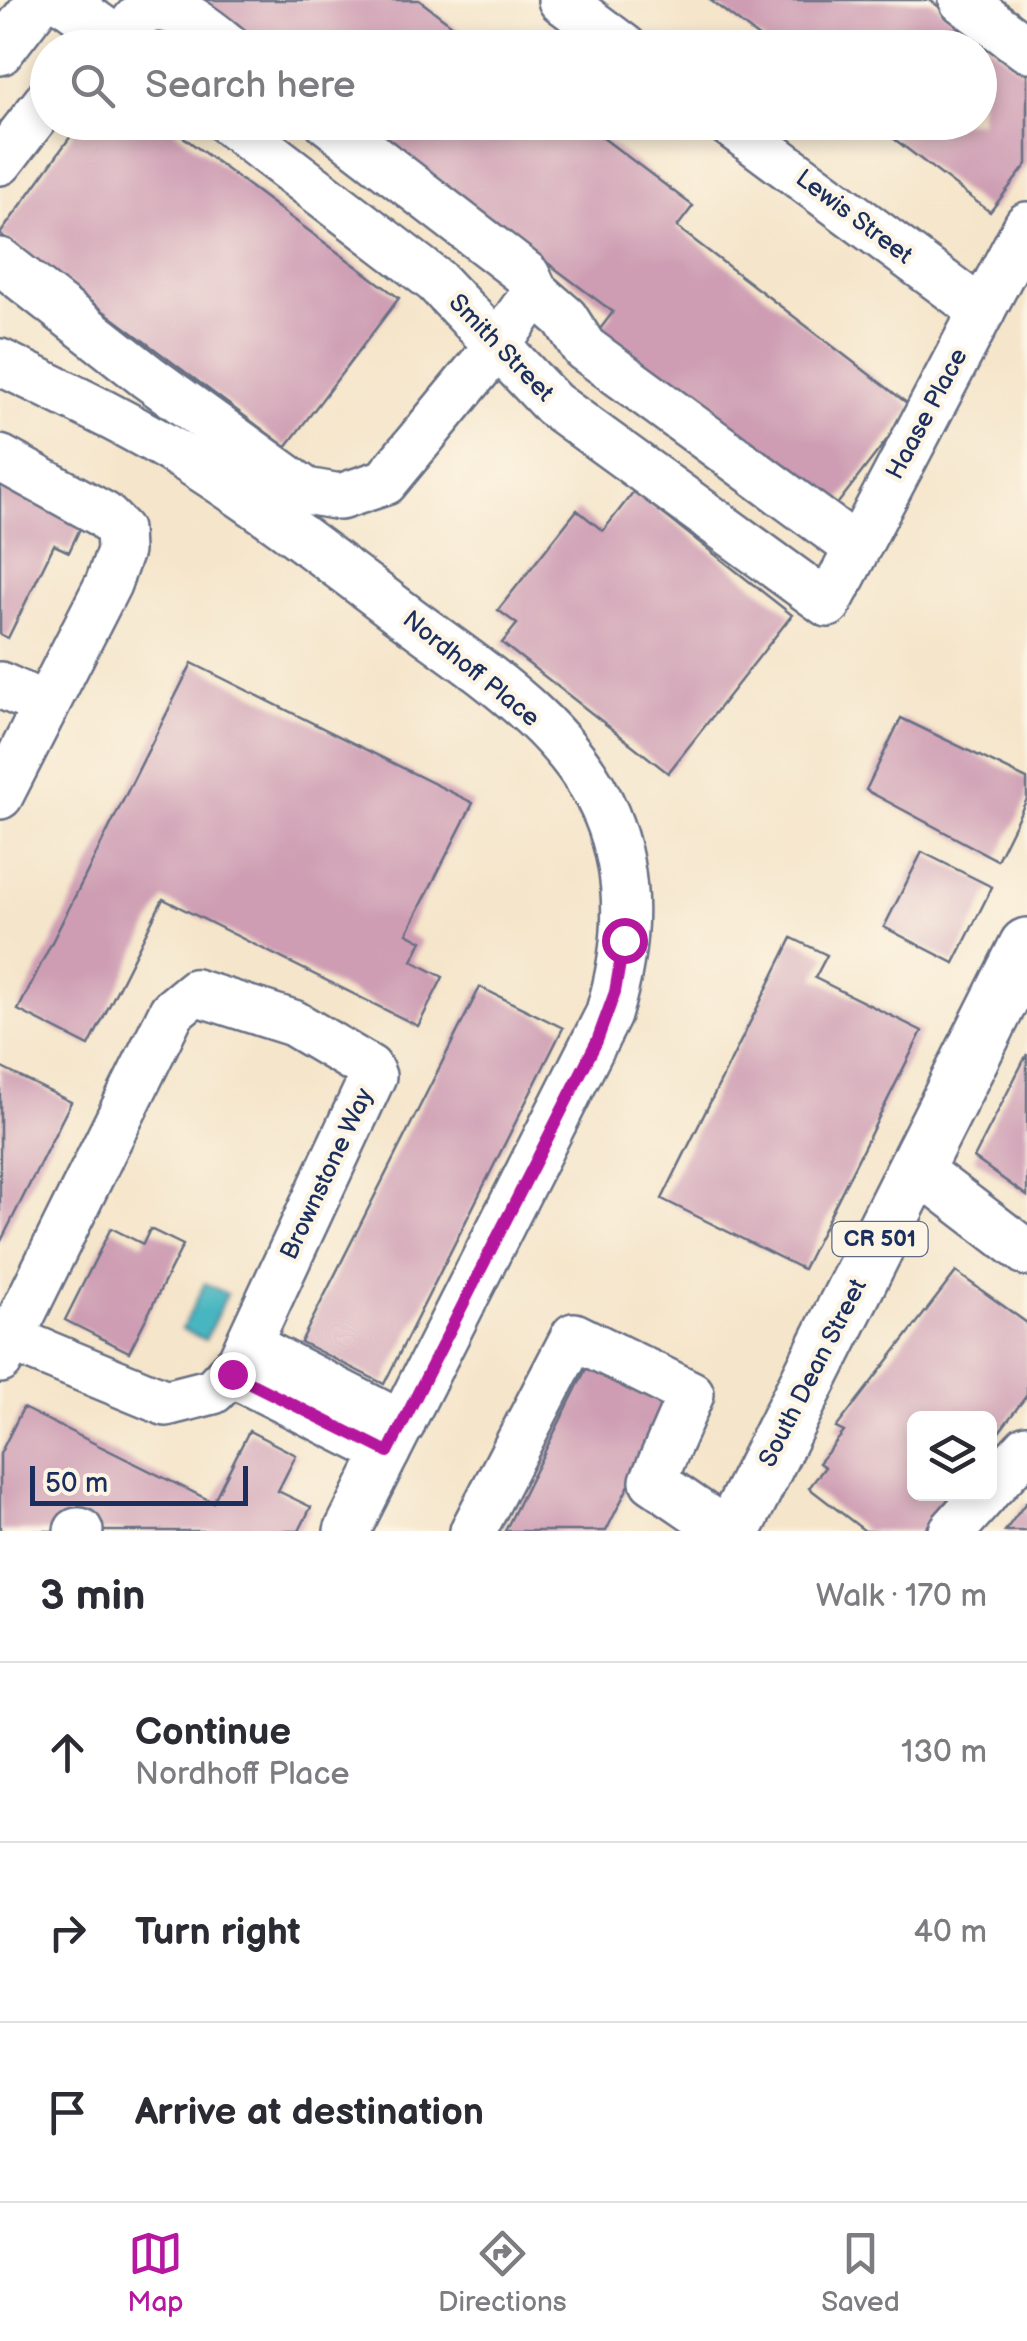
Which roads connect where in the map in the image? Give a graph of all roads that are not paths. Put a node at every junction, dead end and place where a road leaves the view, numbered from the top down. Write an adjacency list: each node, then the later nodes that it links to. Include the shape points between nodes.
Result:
1 (40, 0): 10 (street)
2 (63, 0): 5 (street)
3 (561, 0): 8 (street)
4 (962, 0): 9 (street)
5 (105, 30)
6 (133, 30): 7 (street, via 144,12 162,6)
7 (207, 30)
8 (602, 30)
9 (1027, 49)
10 (0, 52)
11 (30, 123): 15 (street)
12 (252, 140): 20 (street, Smith Street, via 414,262)
13 (351, 140): 18 (street)
14 (751, 140): 19 (street, Lewis Street)
15 (0, 162)
16 (1027, 225): 19 (street, Haase Place)
17 (0, 261): 20 (street, via 306,491 340,497 385,482)
18 (531, 283): 20 (street); 23 (street, via 584,348)
19 (982, 311): 23 (street, Haase Place)
20 (498, 345): 24 (street, Smith Street, via 553,404)
21 (0, 362): 33 (street, Nordhoff Place, via 154,439 280,522 507,692 580,770 605,812 626,914 608,1015)
22 (0, 458): 26 (street, via 120,530 108,584)
23 (857, 548): 24 (street, Haase Place)
24 (828, 604)
25 (0, 685): 26 (street)
26 (45, 705): 27 (street)
27 (0, 796)
28 (1027, 946): 29 (main road, South Dean Street / CR 501)
29 (916, 1168): 30 (street); 39 (main road, South Dean Street / CR 501)
30 (1027, 1253)
31 (5, 1350): 32 (street, Brownstone Way, via 166,1403 213,1392); 32 (street, Brownstone Way, via 172,1011 196,992 293,1023 372,1076)
32 (240, 1360): 33 (street)
33 (395, 1438): 37 (street, Nordhoff Place)
34 (1027, 1448): 35 (street)
35 (997, 1480)
36 (978, 1501): 40 (street)
37 (347, 1531)
38 (473, 1531): 39 (street, via 574,1336 691,1394 653,1481)
39 (730, 1531)
40 (952, 1531)

